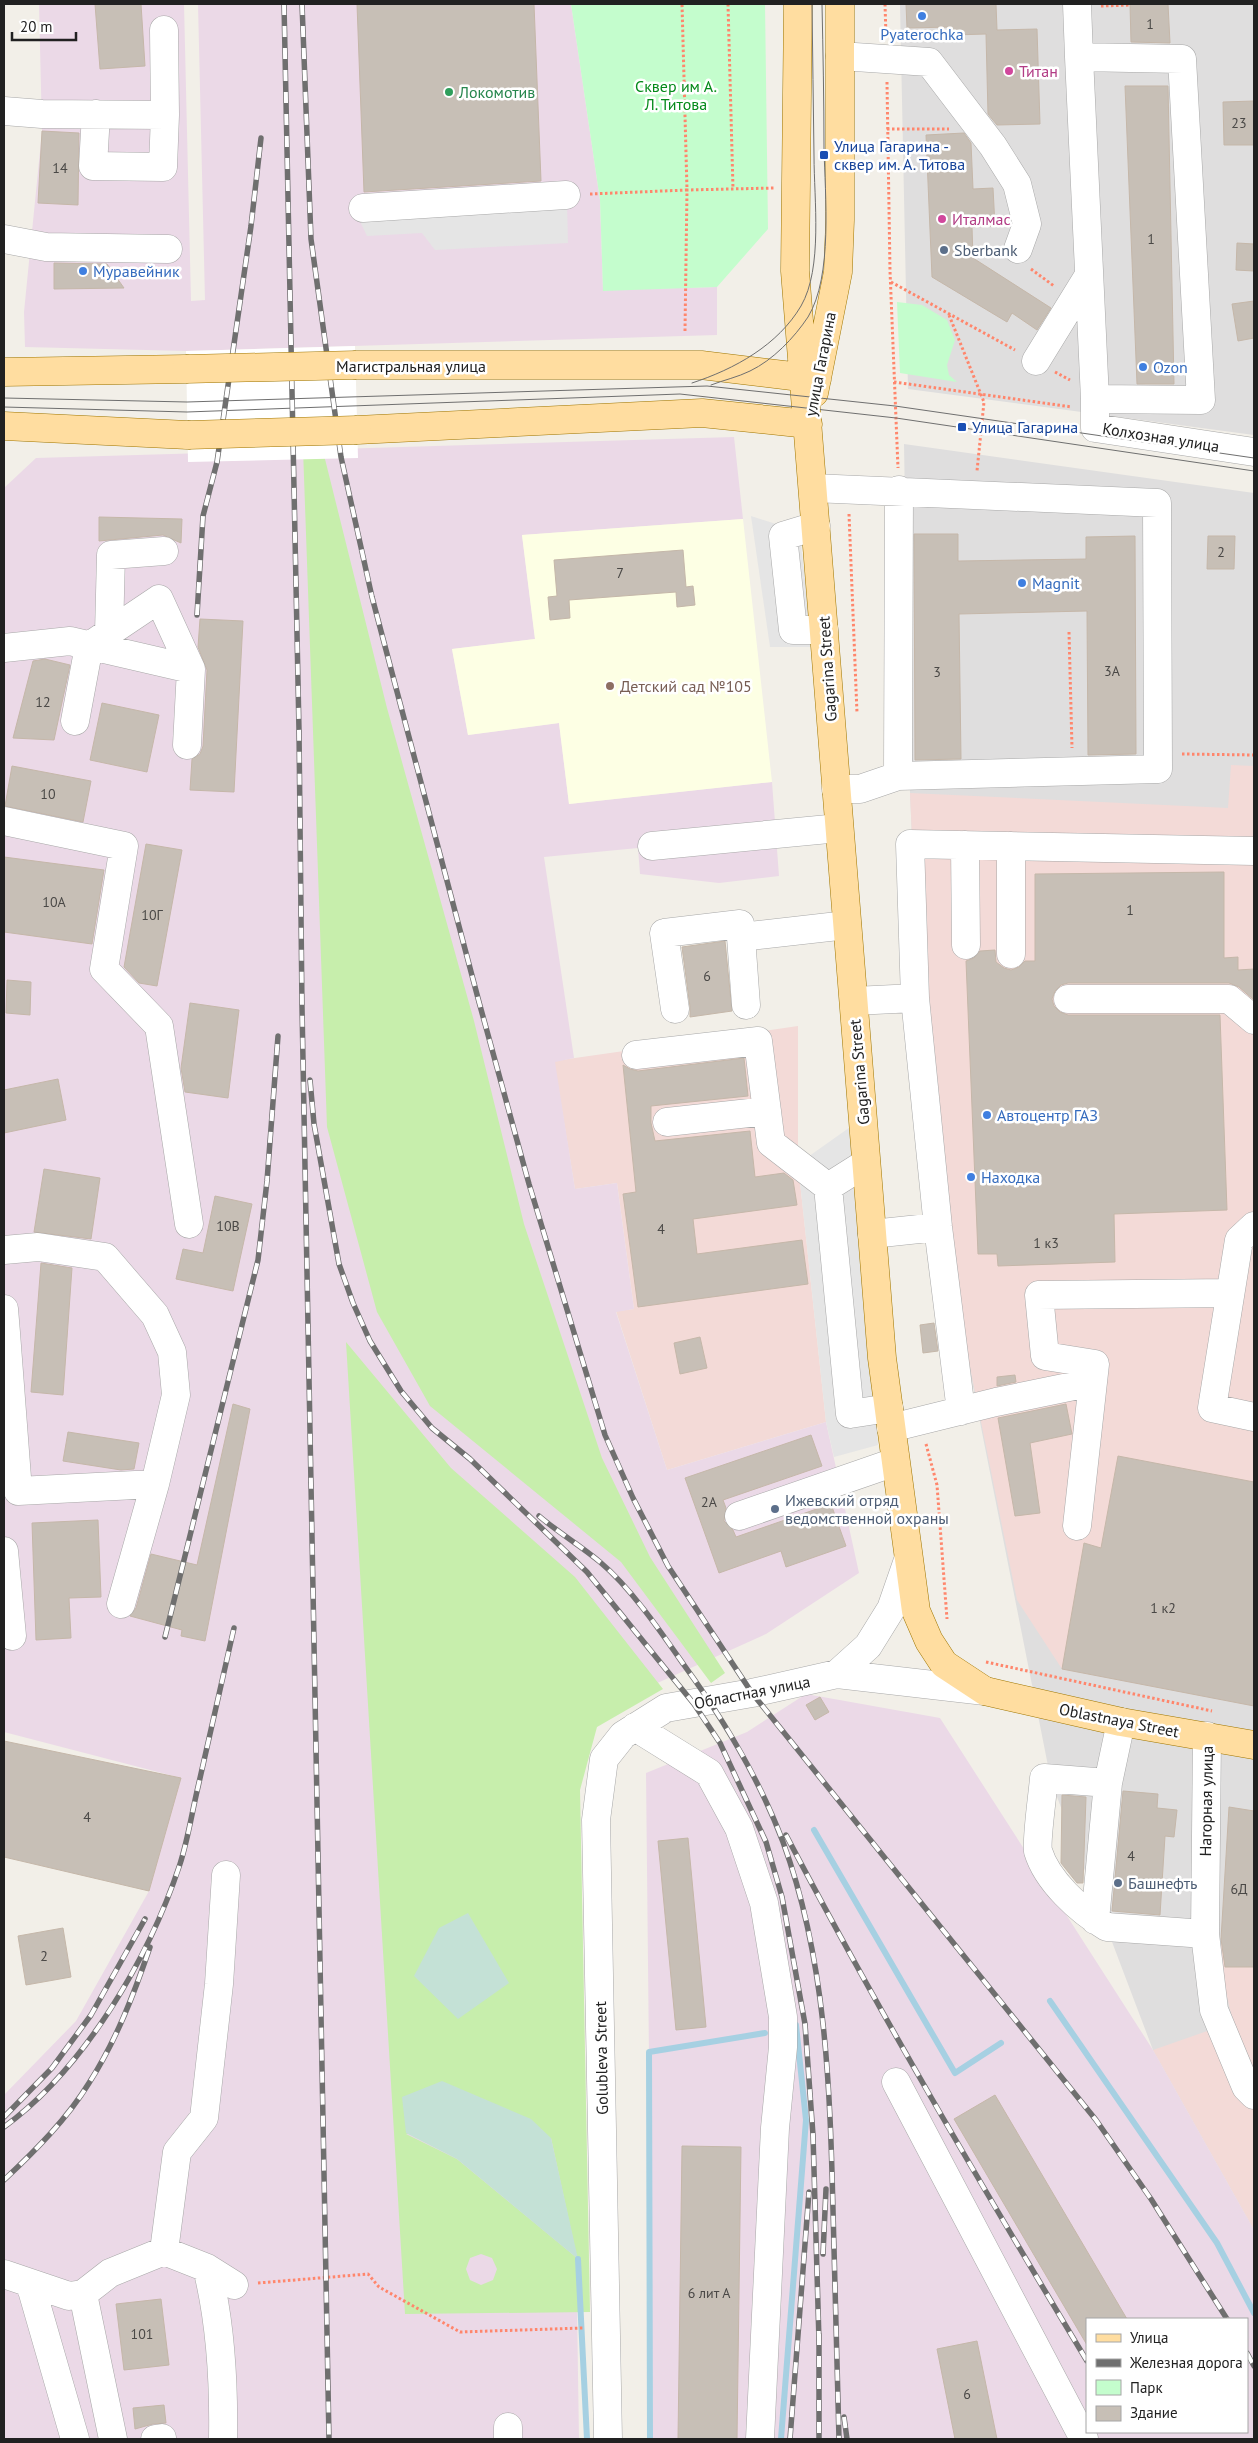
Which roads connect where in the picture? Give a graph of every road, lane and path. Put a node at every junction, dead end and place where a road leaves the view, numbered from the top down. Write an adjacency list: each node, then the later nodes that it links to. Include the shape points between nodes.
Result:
1 (682, 4): 19 (path)
2 (728, 4): 18 (path)
3 (798, 4): 32 (main road, улица Гагарина, via 795,271)
4 (840, 4): 9 (main road, улица Гагарина)
5 (886, 4): 11 (path)
6 (1085, 5): 7 (path); 10 (street)
7 (1130, 5)
8 (164, 30): 14 (street)
9 (840, 56): 11 (street); 32 (main road, улица Гагарина, via 838,272)
10 (1079, 57): 25 (street); 35 (street, via 1182,59 1201,400)
11 (886, 59): 16 (path); 24 (street, via 929,62 993,146 1016,184 1027,224)
12 (4, 111): 13 (street)
13 (96, 114): 14 (street); 14 (street, via 93,166 163,167)
14 (165, 115)
15 (952, 129): 16 (path)
16 (887, 130): 26 (path)
17 (777, 188): 18 (path)
18 (733, 189): 19 (path)
19 (687, 190): 20 (path); 29 (path)
20 (566, 195): 21 (street)
21 (363, 208)
22 (4, 239): 23 (street, via 46,247)
23 (168, 249)
24 (1023, 258): 27 (path)
25 (1089, 276): 27 (street); 35 (street)
26 (890, 282): 28 (path); 33 (path)
27 (1073, 301): 30 (street)
28 (949, 314): 30 (path); 34 (path)
29 (685, 331)
30 (1036, 361): 35 (path)
31 (4, 372): 32 (main road, Магистральная улица, bridge, via 356,365 701,365)
32 (810, 378): 36 (main road, улица Гагарина)
33 (894, 382): 34 (path); 40 (path)
34 (981, 394): 35 (path); 41 (path, via 984,402)
35 (1095, 401): 38 (street, Колхозная улица, via 1095,428)
36 (808, 424): 37 (main road, bridge, via 702,413 188,435); 39 (main road, Gagarina Street)
37 (4, 426)
38 (1254, 452)
39 (813, 488): 40 (street); 53 (main road, Gagarina Street)
40 (898, 490): 41 (street); 52 (street)
41 (975, 494): 49 (street, via 1157,503)
42 (164, 552): 44 (street, via 111,555)
43 (1069, 632): 51 (path)
44 (99, 640): 45 (street); 46 (street); 46 (street, via 159,599); 47 (street)
45 (4, 648)
46 (191, 669): 48 (street)
47 (74, 721)
48 (187, 745)
49 (1158, 753): 50 (path); 51 (street, via 1158,769)
50 (1254, 755)
51 (1073, 771): 52 (street)
52 (898, 776): 53 (street, via 860,789)
53 (836, 789): 55 (main road, Gagarina Street)
54 (4, 821): 75 (street, via 124,846 104,969 159,1026)
55 (839, 828): 57 (street); 60 (main road, Gagarina Street)
56 (965, 845): 58 (street); 62 (street); 64 (street, via 910,844)
57 (652, 846)
58 (1011, 846): 59 (street); 63 (street)
59 (1254, 851)
60 (847, 925): 61 (street); 66 (main road, Gagarina Street)
61 (741, 936): 67 (street); 68 (street, via 740,924 664,933)
62 (966, 945)
63 (1011, 954)
64 (915, 998): 66 (street); 77 (street)
65 (1068, 999): 69 (street, via 1229,1000)
66 (854, 1002): 73 (main road, Gagarina Street)
67 (746, 1005)
68 (675, 1009)
69 (1254, 1020)
70 (636, 1055): 71 (street, via 758,1041)
71 (767, 1111): 72 (street); 74 (street, via 771,1143)
72 (667, 1122)
73 (866, 1163): 74 (street); 78 (main road, Gagarina Street)
74 (828, 1187): 85 (street, via 850,1414)
75 (189, 1224)
76 (1254, 1226): 80 (street, via 1239,1240)
77 (938, 1227): 78 (street); 83 (street)
78 (872, 1234): 85 (main road, Gagarina Street)
79 (4, 1250): 88 (street, via 38,1247 105,1257 155,1315 172,1352 176,1395)
80 (1230, 1293): 82 (street, via 1039,1295 1045,1356 1095,1364); 84 (street, via 1212,1408)
81 (4, 1325): 89 (street)
82 (1093, 1382): 83 (street); 91 (street)
83 (961, 1411): 86 (street)
84 (1254, 1417)
85 (890, 1418): 86 (street); 87 (main road, Gagarina Street)
86 (920, 1422): 95 (path, via 937,1485)
87 (896, 1462): 90 (street); 93 (main road, Gagarina Street)
88 (155, 1484): 89 (street); 94 (street)
89 (11, 1495)
90 (739, 1516)
91 (1077, 1526)
92 (4, 1551): 96 (street)
93 (908, 1560): 98 (street, via 891,1609 868,1646); 99 (main road, Gagarina Street, via 916,1611 929,1642 944,1664)
94 (121, 1604)
95 (948, 1625)
96 (12, 1636)
97 (982, 1661): 102 (path)
98 (837, 1674): 99 (street); 100 (street, Областная улица)
99 (985, 1691): 101 (main road, Oblastnaya Street)
100 (666, 1708): 103 (street, Golubleva Street)
101 (1121, 1722): 102 (main road, Oblastnaya Street); 105 (street)
102 (1212, 1724): 104 (main road, Oblastnaya Street); 108 (street, Нагорная улица)
103 (635, 1727): 117 (street, Golubleva Street, via 623,1735 604,1760 596,1820); 122 (street, via 708,1773 738,1828 764,1904 783,2017 783,2047 775,2128)
104 (1254, 1745)
105 (1108, 1783): 107 (street); 107 (street, via 1044,1778 1038,1850 1057,1884)
106 (226, 1875): 111 (street, via 219,1984 204,2118 177,2152)
107 (1096, 1920): 108 (street, via 1107,1926)
108 (1205, 1934): 110 (street, Нагорная улица, via 1214,2010 1246,2087)
109 (896, 2082): 123 (street)
110 (1254, 2095)
111 (164, 2251): 112 (street); 116 (street, via 110,2273)
112 (207, 2268): 115 (street); 120 (street, via 224,2383)
113 (4, 2274): 114 (street)
114 (30, 2283): 116 (street, via 69,2296); 118 (street)
115 (234, 2285): 117 (path, via 368,2274 379,2287 460,2332)
116 (83, 2294): 119 (street)
117 (606, 2327): 121 (street, Golubleva Street)
118 (75, 2439)
119 (113, 2439)
120 (223, 2439)
121 (608, 2439)
122 (760, 2439)
123 (1084, 2439)

